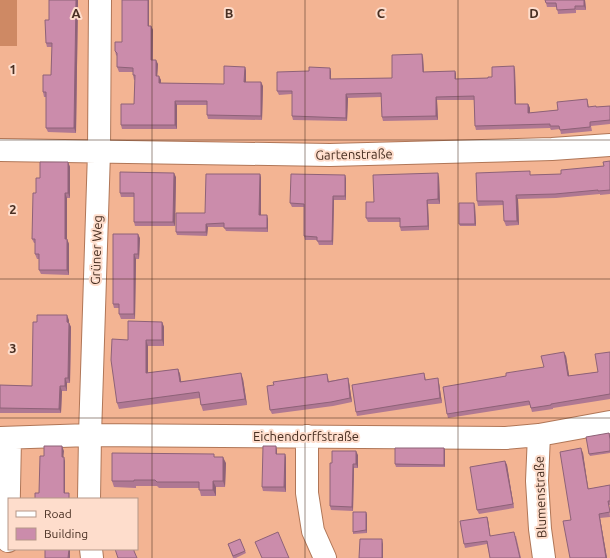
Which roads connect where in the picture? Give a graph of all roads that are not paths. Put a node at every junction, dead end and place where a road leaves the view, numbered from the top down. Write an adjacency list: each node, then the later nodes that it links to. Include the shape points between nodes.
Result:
1 (100, 0): 4 (street, Grüner Weg)
2 (610, 145): 4 (street, Gartenstraße, via 330,155)
3 (0, 150): 4 (street, Gartenstraße)
4 (99, 152): 6 (street, Grüner Weg)
5 (610, 422): 7 (street, Eichendorffstraße)
6 (90, 435): 8 (street, Eichendorffstraße); 9 (street, Eichendorffstraße); 10 (street, Grüner Weg)
7 (539, 435): 8 (street, Eichendorffstraße, via 506,438); 13 (street, Blumenstraße, via 537,481)
8 (307, 436): 12 (street, via 307,492 313,531)
9 (5, 438): 11 (street)
10 (89, 498)
11 (8, 541)
12 (325, 558)
13 (544, 558)

